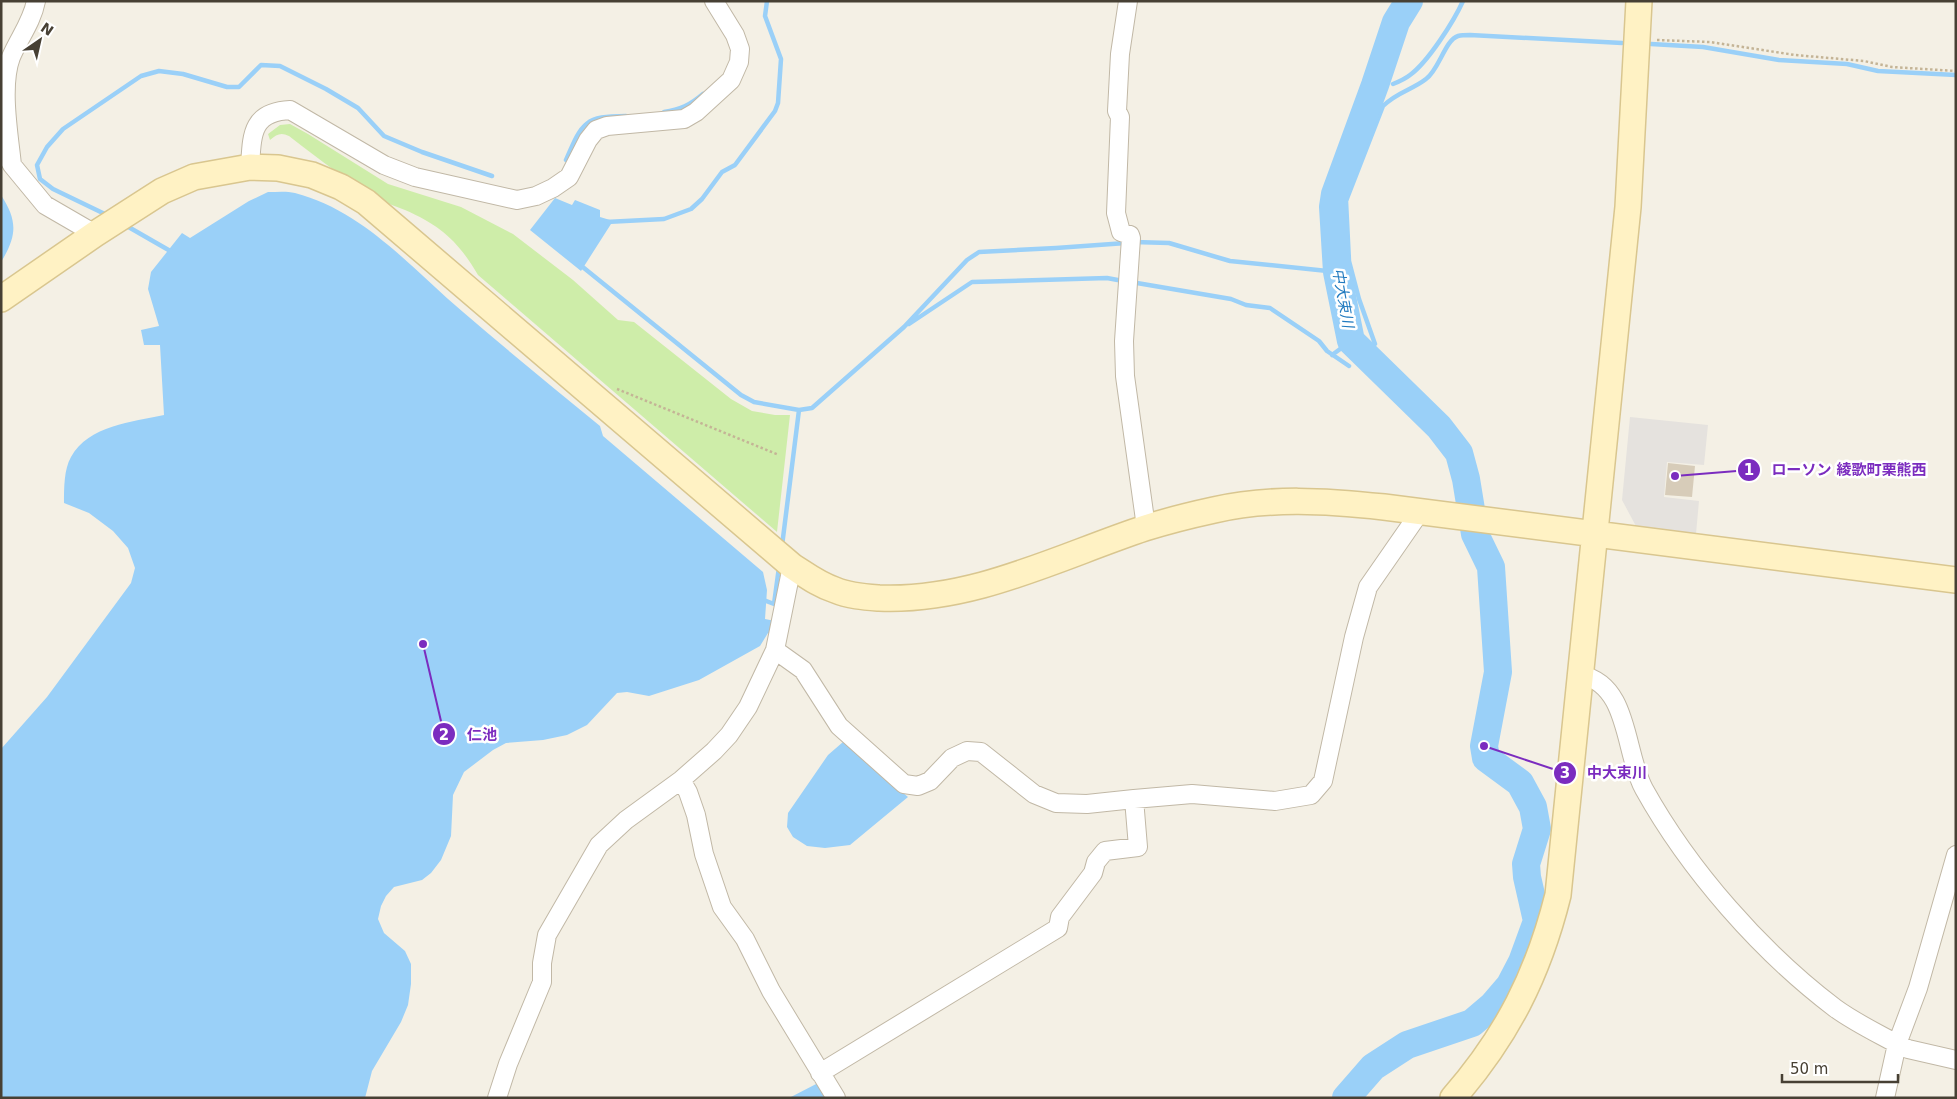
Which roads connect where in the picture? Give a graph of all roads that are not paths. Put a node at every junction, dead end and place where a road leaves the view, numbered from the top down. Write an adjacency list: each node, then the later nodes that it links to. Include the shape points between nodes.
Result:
1 (36, 1): 6 (street, via 34,13 10,59 5,92)
2 (714, 1): 7 (street, via 740,49 739,62 731,80 684,119 607,126 596,130 568,177 536,196 517,200 415,177 384,165 290,110 264,116 256,126)
3 (1128, 1): 11 (street, via 1120,54 1116,213 1121,232 1130,235 1131,241 1124,341 1125,376)
4 (1639, 1): 12 (street, via 1628,207)
5 (1, 146): 6 (street)
6 (12, 165): 8 (street, via 46,205)
7 (250, 166): 8 (street, via 194,177 162,191); 13 (street, via 312,175 366,202)
8 (100, 231): 9 (street)
9 (1, 299)
10 (1420, 512): 11 (street, via 1326,501 1274,501 1215,510); 12 (street); 18 (street, via 1368,587 1323,781 1311,795 1275,801 1192,794)
11 (1146, 527): 13 (street, via 984,586 902,599 864,597 836,591)
12 (1596, 534): 14 (street); 16 (street)
13 (785, 560): 15 (street)
14 (1956, 580)
15 (775, 650): 17 (street, via 748,707 729,735); 18 (street, via 803,670 839,726 904,784 918,786 930,781 952,758 967,751 981,752 1034,794 1056,803 1087,804)
16 (1581, 675): 20 (street, via 1594,678 1610,693 1622,718 1638,779 1687,858 1774,958 1836,1009); 25 (street, via 1558,895 1550,927 1533,974 1509,1022)
17 (681, 780): 22 (street, via 696,815 704,854 722,907 745,939 771,991); 23 (street, via 626,820 600,845 554,922 547,935 542,982)
18 (1134, 799): 22 (street, via 1138,847 1105,850 1060,918 1058,928)
19 (1956, 855): 20 (street, via 1918,988)
20 (1897, 1044): 21 (street); 26 (street)
21 (1956, 1060)
22 (820, 1073): 24 (street)
23 (497, 1098)
24 (836, 1098)
25 (1453, 1098)
26 (1885, 1098)

